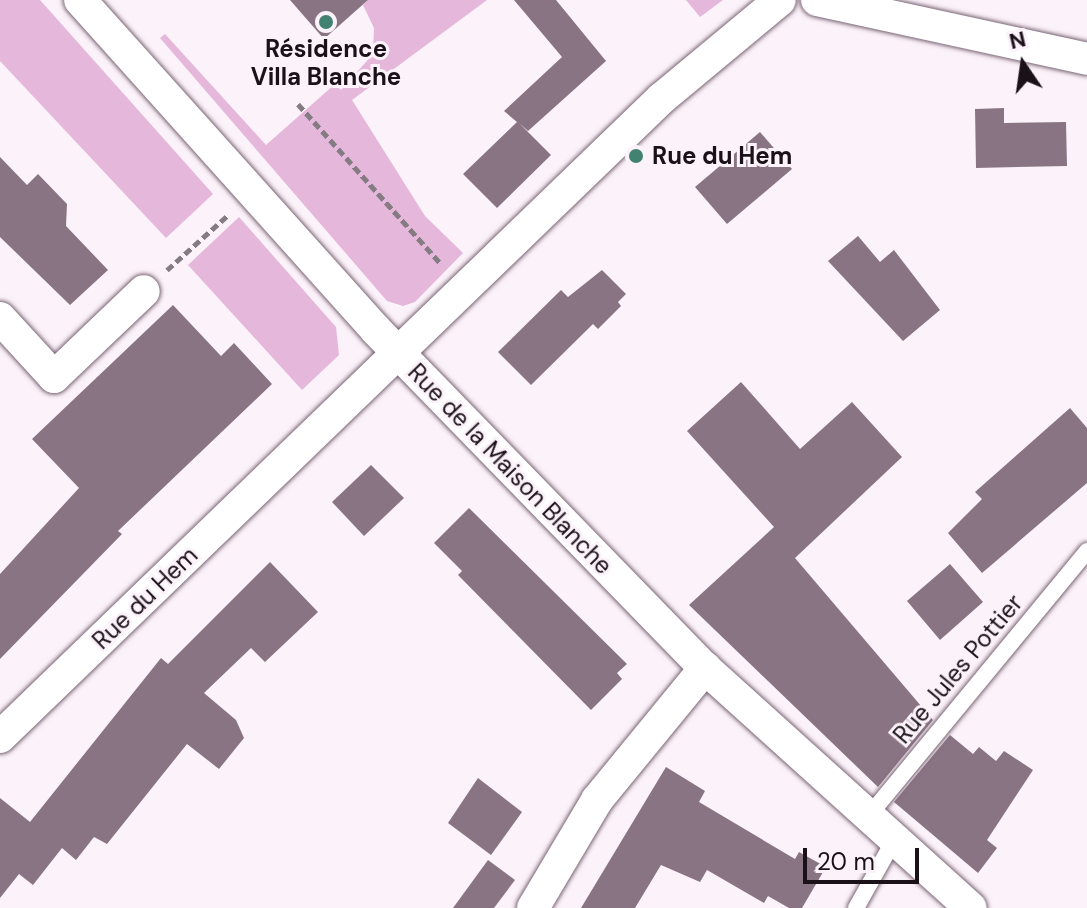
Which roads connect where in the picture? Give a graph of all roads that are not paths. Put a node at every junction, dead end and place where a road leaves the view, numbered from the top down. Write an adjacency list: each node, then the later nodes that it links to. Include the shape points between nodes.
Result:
1 (80, 0): 7 (street, Rue de la Maison Blanche)
2 (780, 0): 7 (street, Rue du Hem, via 662,98)
3 (817, 0): 4 (street)
4 (1087, 59)
5 (144, 291): 6 (street, via 54,377)
6 (0, 318)
7 (397, 353): 9 (street, Rue de la Maison Blanche); 10 (street, Rue du Hem)
8 (1087, 551): 11 (lane, Rue Jules Pottier)
9 (705, 668): 11 (street, Rue de la Maison Blanche); 13 (street, via 597,800)
10 (0, 737)
11 (867, 818): 12 (street, Rue de la Maison Blanche)
12 (893, 842): 14 (lane); 15 (street, Rue de la Maison Blanche)
13 (533, 908)
14 (856, 908)
15 (971, 908)

